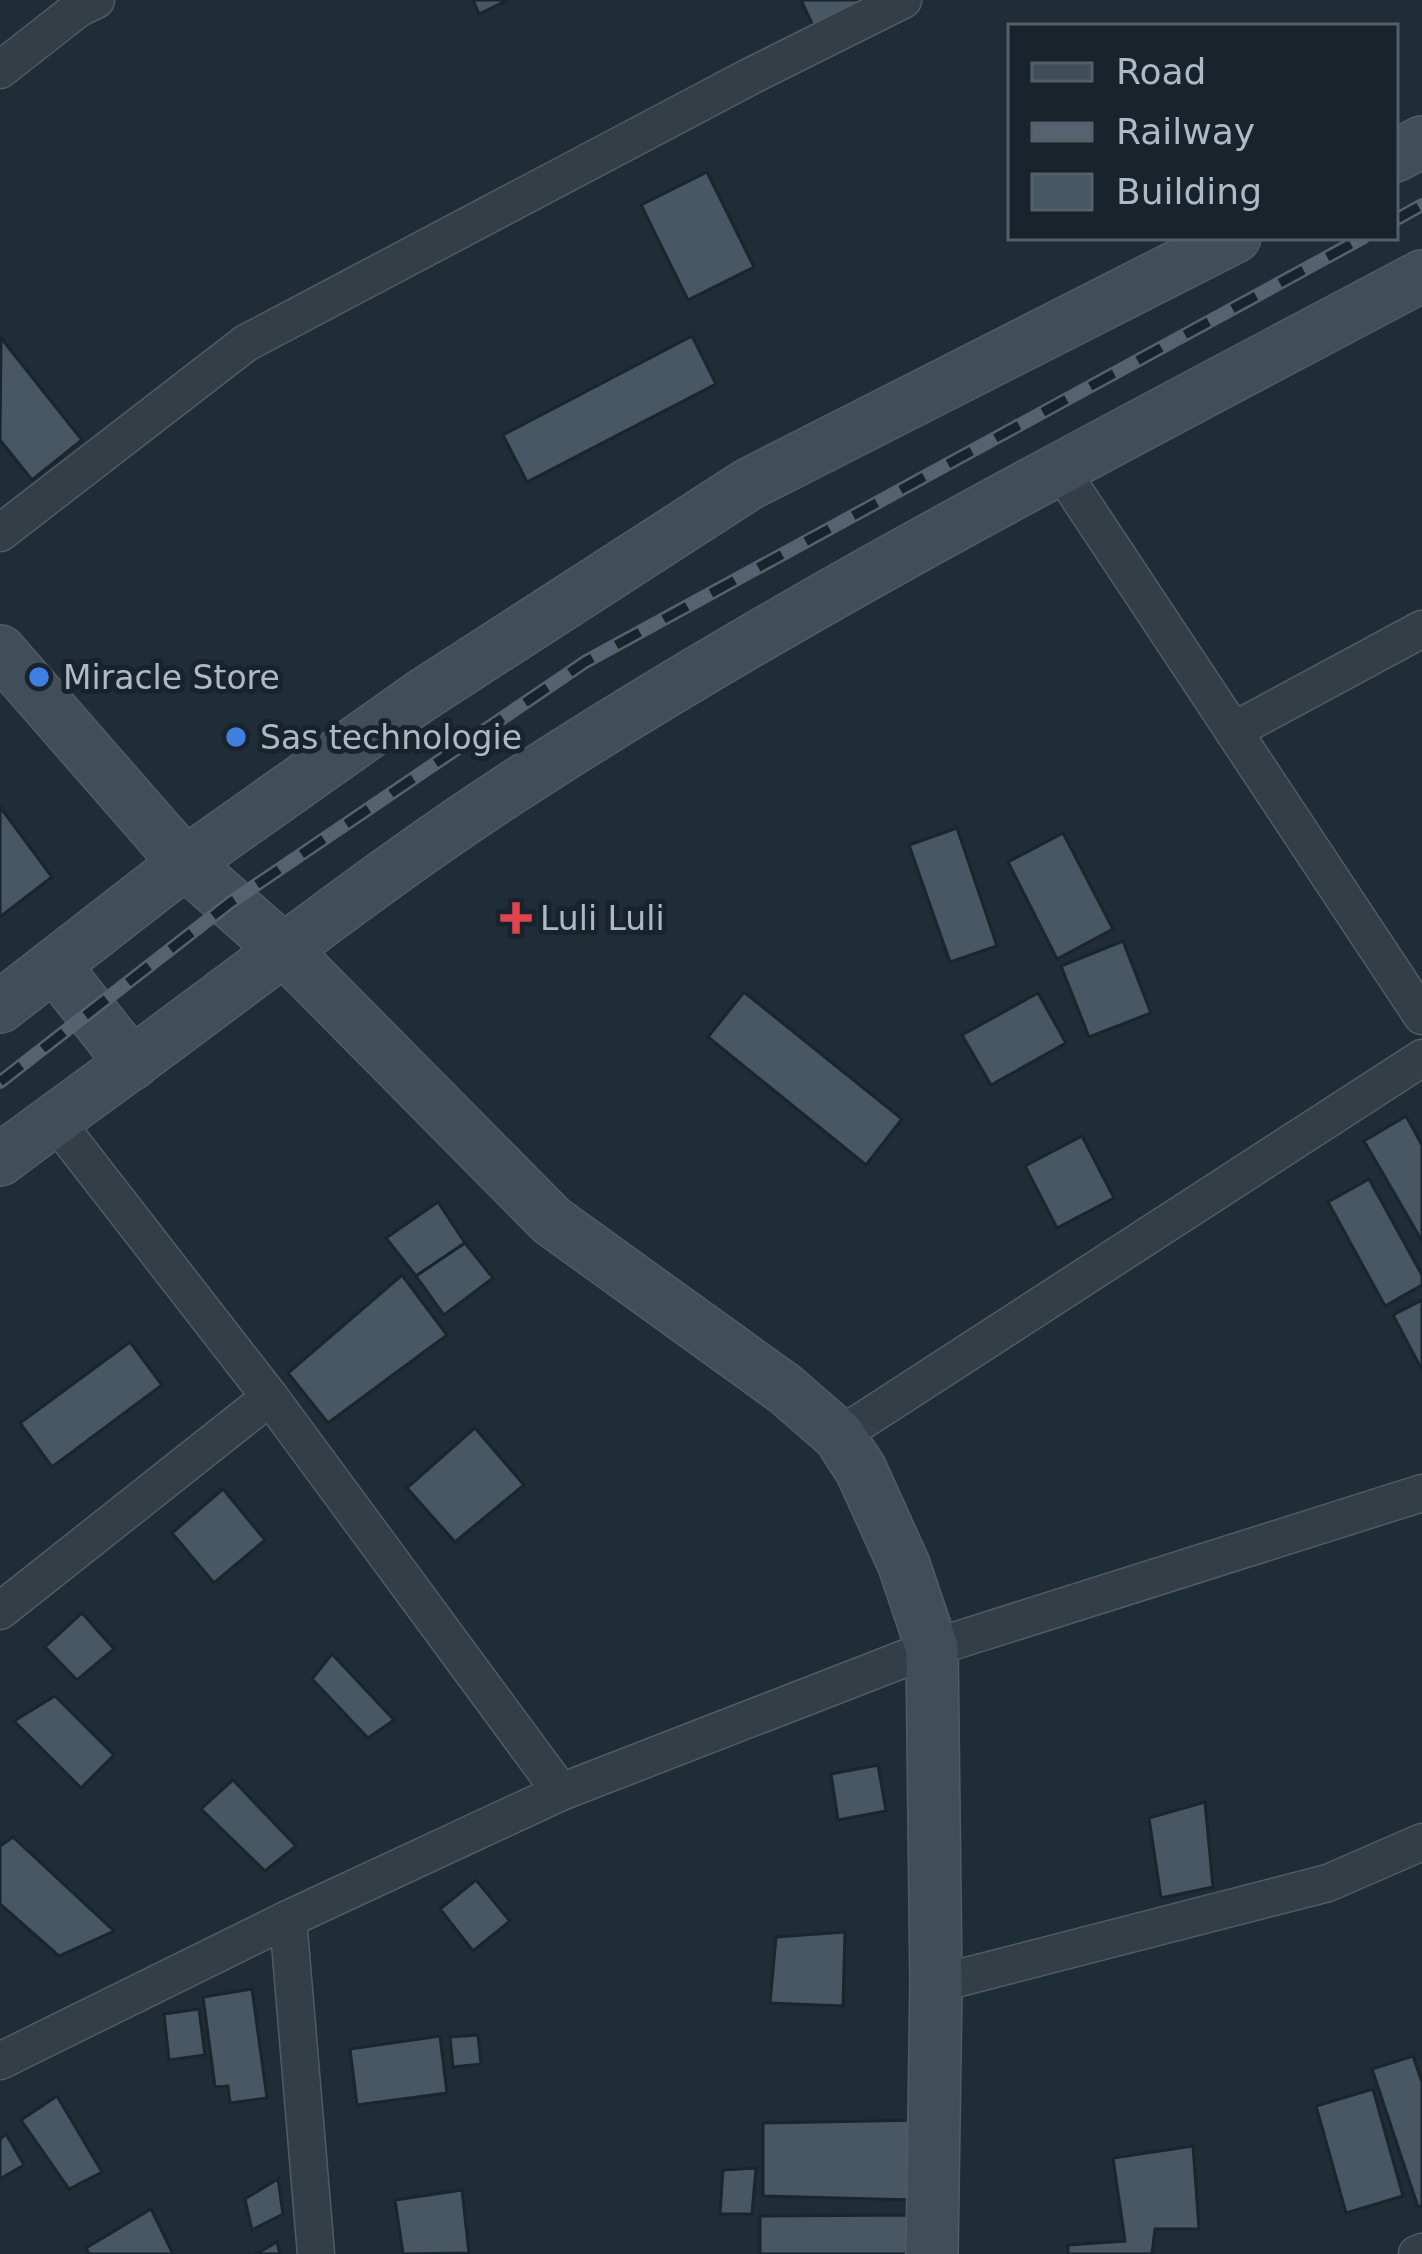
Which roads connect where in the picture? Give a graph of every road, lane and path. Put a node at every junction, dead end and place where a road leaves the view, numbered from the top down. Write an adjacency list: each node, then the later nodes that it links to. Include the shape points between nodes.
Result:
1 (96, 0): 3 (street)
2 (903, 0): 7 (street, via 246,343)
3 (0, 70)
4 (1229, 240): 11 (main road, via 749,484 421,696)
5 (1422, 276): 6 (main road)
6 (1060, 469): 10 (street); 12 (main road, via 620,721)
7 (0, 533)
8 (1422, 629): 10 (street)
9 (0, 651): 11 (main road)
10 (1233, 731): 15 (street)
11 (185, 863): 12 (main road); 13 (main road)
12 (284, 950): 17 (main road); 21 (main road, via 552,1221)
13 (53, 965): 14 (main road); 17 (main road)
14 (0, 1007)
15 (1422, 1016)
16 (1422, 1058): 21 (street)
17 (132, 1064): 18 (main road)
18 (54, 1119): 19 (main road); 20 (street)
19 (0, 1160)
20 (270, 1396): 23 (street); 25 (street)
21 (839, 1436): 24 (main road, via 904,1565)
22 (1422, 1493): 24 (street)
23 (0, 1611)
24 (932, 1648): 25 (street); 28 (main road)
25 (561, 1792): 27 (street)
26 (1422, 1842): 28 (street, via 1328,1883)
27 (288, 1918): 29 (street); 30 (street)
28 (937, 1984): 31 (main road)
29 (0, 2061)
30 (316, 2254)
31 (932, 2254)

